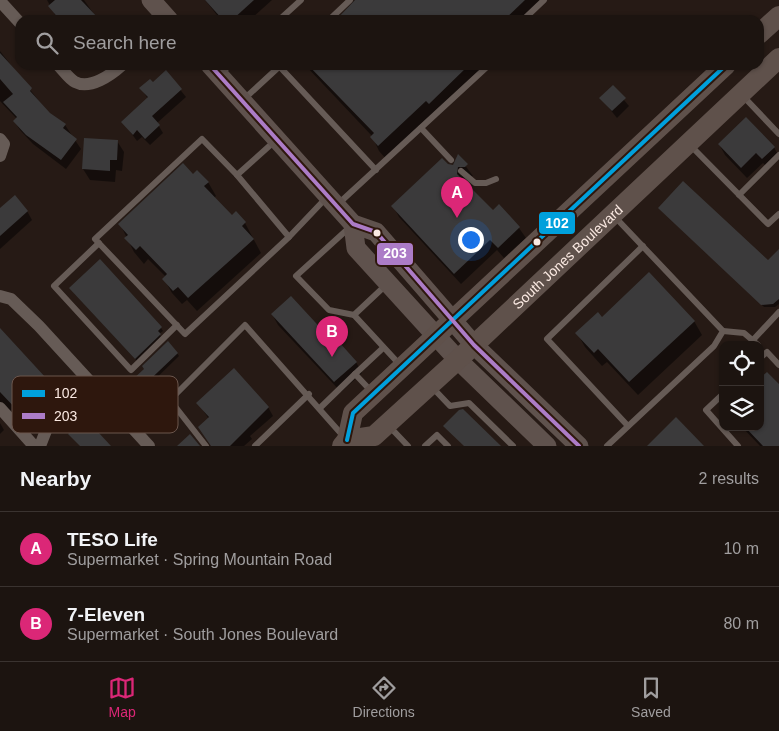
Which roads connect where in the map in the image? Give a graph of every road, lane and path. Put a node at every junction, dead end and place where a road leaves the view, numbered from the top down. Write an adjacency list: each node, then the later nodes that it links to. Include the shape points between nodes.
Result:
1 (151, 0): 6 (main road)
2 (301, 0): 7 (lane)
3 (350, 0): 8 (lane)
4 (544, 0): 9 (lane)
5 (0, 2): 10 (street)
6 (164, 15)
7 (284, 15)
8 (334, 15)
9 (528, 15)
10 (15, 18)
11 (779, 58): 19 (main road, South Jones Boulevard)
12 (63, 70): 13 (street, via 74,82 84,85 94,84)
13 (115, 70)
14 (221, 70): 20 (main road)
15 (276, 70): 20 (lane)
16 (284, 70): 29 (lane)
17 (484, 70): 21 (lane)
18 (721, 70): 45 (main road)
19 (740, 94): 22 (lane); 25 (main road, South Jones Boulevard)
20 (242, 101): 24 (main road)
21 (421, 128): 28 (lane); 29 (lane)
22 (779, 134)
23 (0, 139): 27 (street, via 4,144)
24 (276, 139): 31 (lane); 34 (main road)
25 (688, 143): 33 (lane); 35 (main road, South Jones Boulevard)
26 (779, 155): 33 (lane)
27 (0, 156)
28 (451, 160)
29 (376, 170): 34 (lane)
30 (461, 171): 32 (lane, via 475,183)
31 (237, 175): 38 (lane); 39 (lane, via 202,138 96,239)
32 (496, 179)
33 (739, 195): 36 (lane, via 768,224)
34 (332, 201): 37 (main road); 38 (lane)
35 (613, 214): 40 (lane); 51 (main road, South Jones Boulevard)
36 (779, 214)
37 (353, 224): 41 (main road, via 356,248); 44 (lane, via 296,276 329,310); 45 (main road, via 376,232)
38 (289, 237): 46 (lane, via 186,334)
39 (99, 243): 46 (lane); 46 (lane, via 54,286 131,370)
40 (643, 246): 47 (lane); 72 (lane, via 547,339)
41 (388, 283): 44 (lane); 48 (main road)
42 (0, 296): 60 (street, via 11,299)
43 (779, 312): 50 (lane)
44 (354, 314): 52 (lane)
45 (454, 319): 48 (main road); 51 (main road)
46 (176, 325)
47 (723, 331): 49 (lane, via 744,333); 72 (lane, via 714,346)
48 (435, 336): 56 (main road); 58 (main road)
49 (753, 341)
50 (759, 341)
51 (474, 345): 56 (main road, South Jones Boulevard); 88 (main road)
52 (383, 348): 58 (lane); 59 (lane)
53 (764, 350): 54 (lane)
54 (767, 352): 55 (lane); 57 (lane)
55 (764, 355)
56 (458, 360): 61 (main road, South Jones Boulevard); 87 (main road)
57 (779, 365)
58 (402, 367): 64 (main road)
59 (355, 374): 64 (lane); 66 (lane)
60 (85, 376)
61 (430, 385): 70 (main road, South Jones Boulevard); 86 (lane, via 450,406 468,403)
62 (178, 392): 63 (lane, via 245,325)
63 (308, 394): 66 (lane); 82 (lane)
64 (373, 394): 77 (main road, via 353,413)
65 (719, 398): 71 (lane, via 706,410)
66 (320, 407): 77 (lane)
67 (0, 408): 69 (street)
68 (178, 410): 81 (lane)
69 (12, 421)
70 (387, 424): 77 (main road, South Jones Boulevard, via 374,436); 83 (lane)
71 (719, 425)
72 (628, 426): 89 (lane)
73 (725, 431): 90 (lane)
74 (22, 433): 78 (street)
75 (45, 433): 79 (street)
76 (137, 433): 80 (street)
77 (347, 444)
78 (34, 446)
79 (40, 446)
80 (149, 446)
81 (206, 446)
82 (255, 446)
83 (408, 446)
84 (425, 446): 85 (lane, via 437,436)
85 (448, 446)
86 (513, 446)
87 (547, 446)
88 (580, 446)
89 (607, 446)
90 (738, 446)

